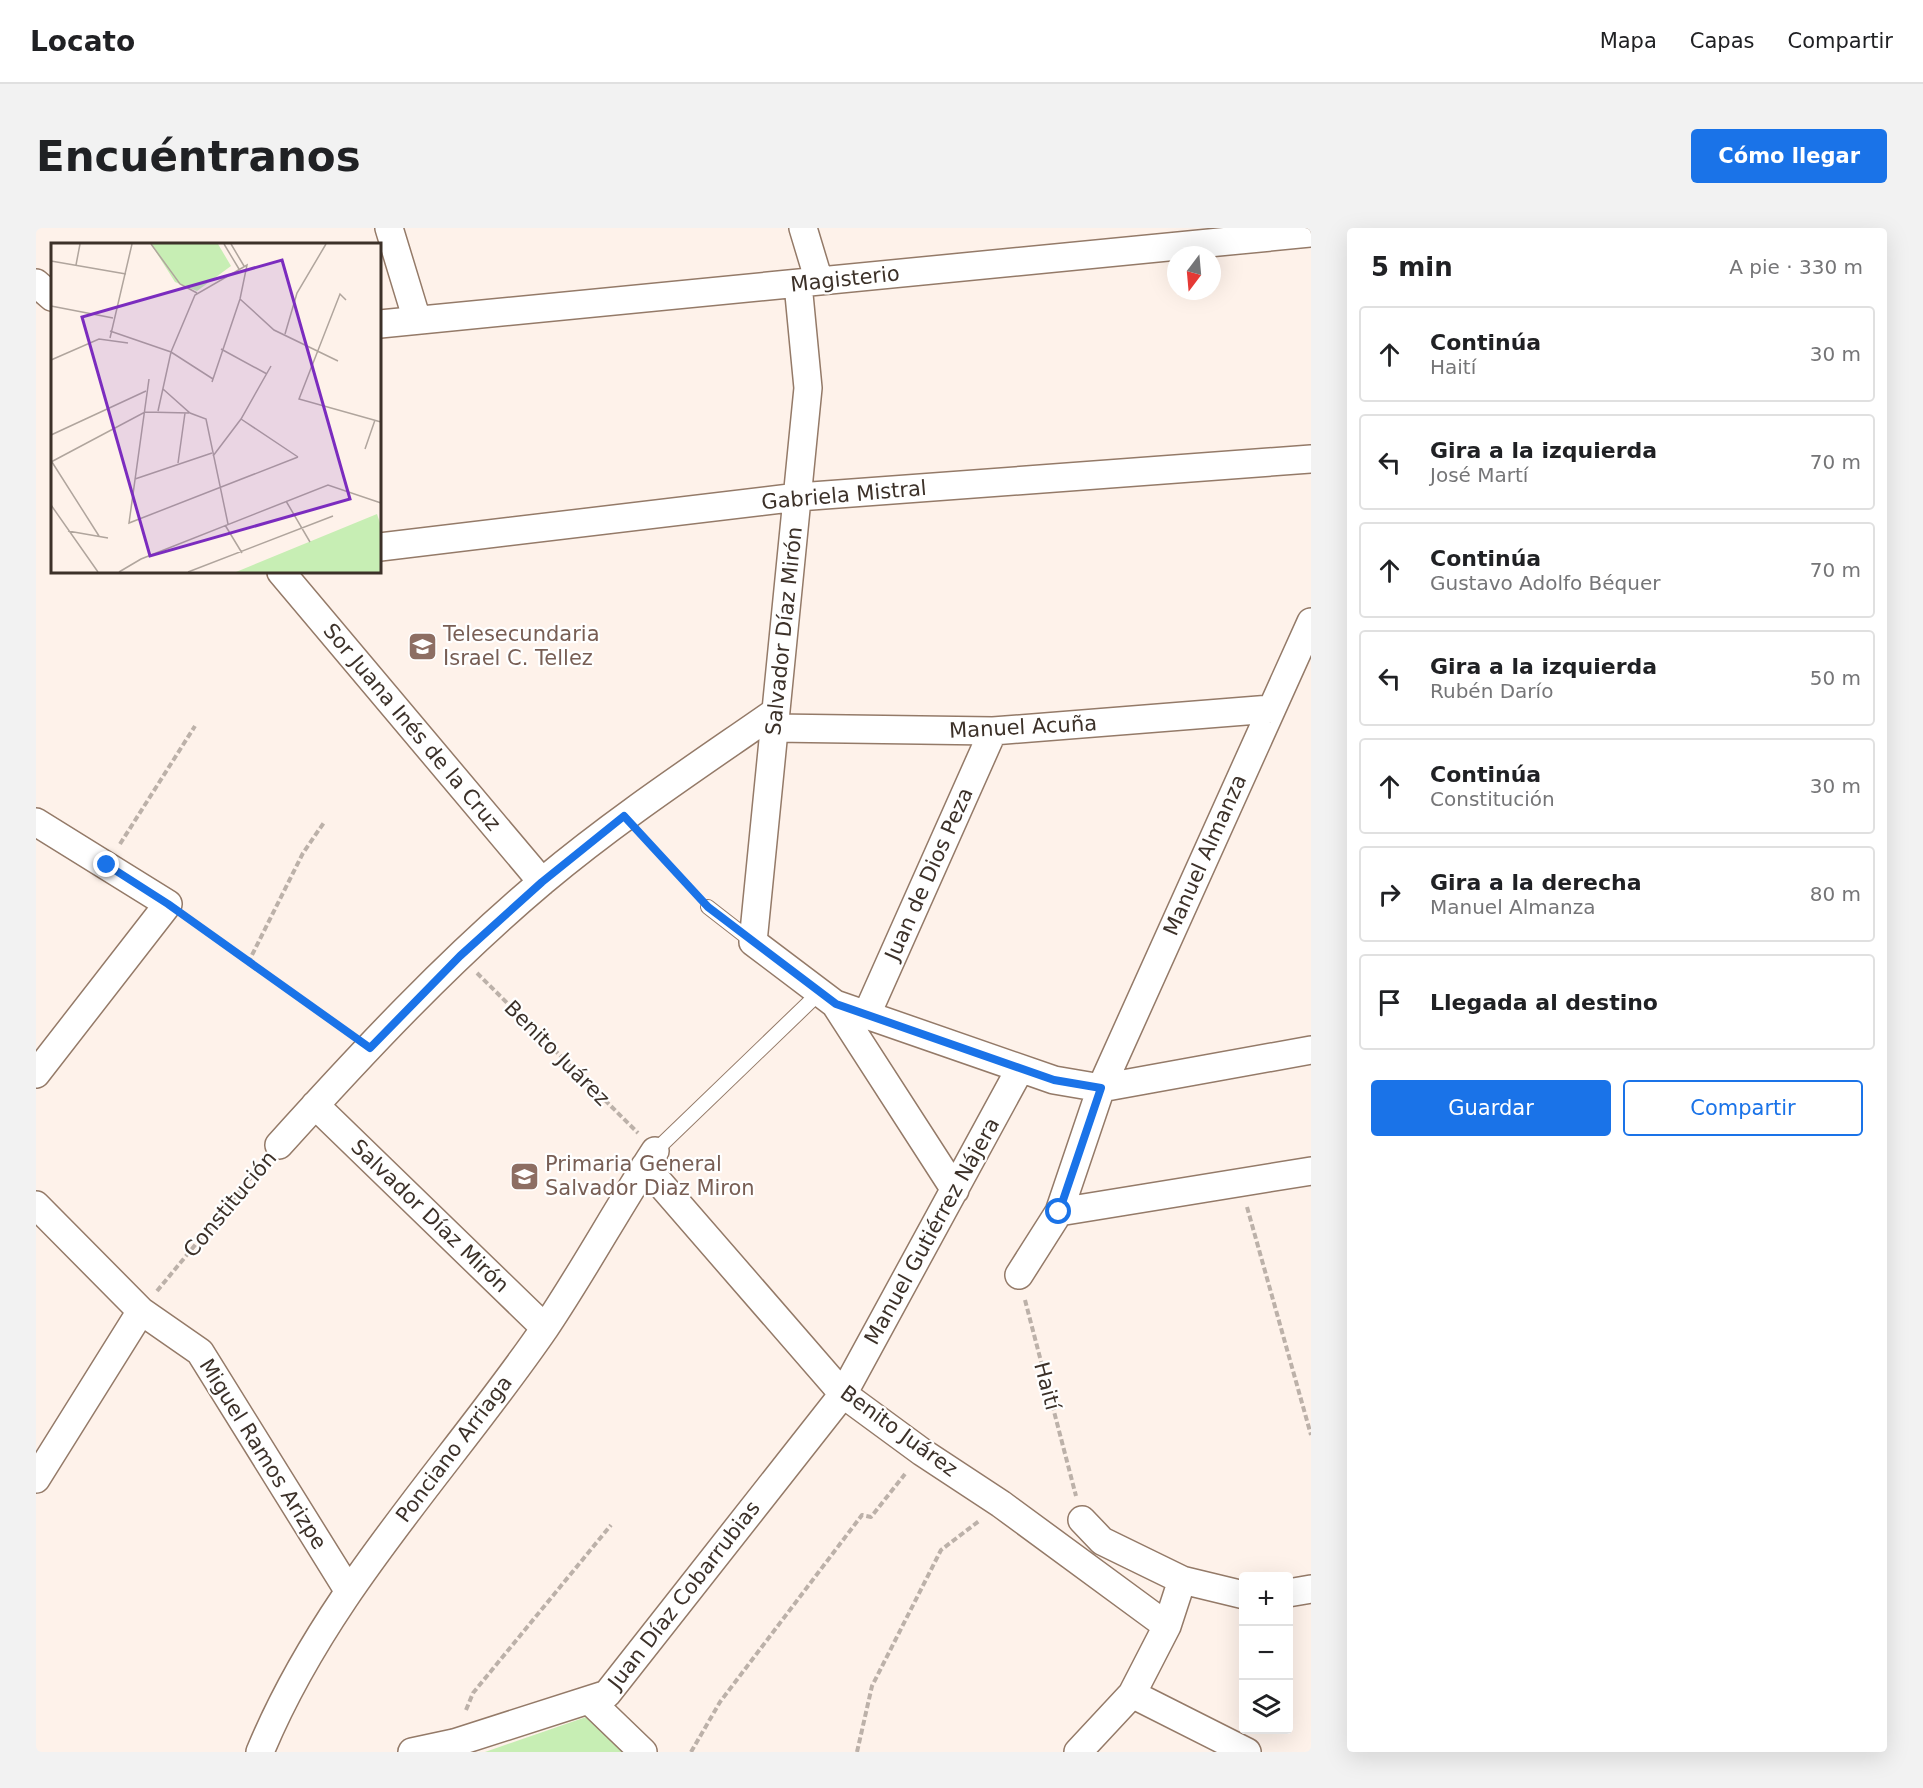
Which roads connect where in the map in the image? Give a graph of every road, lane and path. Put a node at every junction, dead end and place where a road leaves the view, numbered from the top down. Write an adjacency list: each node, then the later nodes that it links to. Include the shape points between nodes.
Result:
1 (389, 228): 7 (street)
2 (803, 228): 5 (street, Salvador Díaz Mirón)
3 (1311, 233): 5 (street, Magisterio)
4 (36, 283): 6 (street)
5 (808, 283): 7 (street, Magisterio); 10 (street, Salvador Díaz Mirón, via 808,388)
6 (51, 296)
7 (417, 320): 8 (street, Magisterio)
8 (381, 324)
9 (1311, 459): 10 (street, Gabriela Mistral)
10 (798, 497): 11 (street, Gabriela Mistral); 15 (street, Salvador Díaz Mirón)
11 (381, 548)
12 (282, 573): 22 (street, Sor Juana Inés de la Cruz)
13 (1311, 622): 14 (street, Manuel Almanza)
14 (1271, 709): 17 (street, Manuel Acuña); 34 (street, Manuel Almanza)
15 (774, 720): 17 (street, Manuel Acuña); 18 (street, Constitución); 25 (street, Salvador Díaz Mirón)
16 (195, 726): 21 (path)
17 (993, 731): 29 (street, Juan de Dios Peza)
18 (624, 816): 22 (street, Constitución); 24 (path)
19 (36, 822): 21 (street)
20 (325, 822): 27 (path, via 303,854)
21 (107, 865): 23 (street)
22 (542, 882): 26 (street, Constitución)
23 (168, 904): 27 (path); 33 (street)
24 (708, 907): 25 (lane)
25 (753, 942): 28 (street)
26 (460, 956): 30 (street, Constitución); 37 (path, Benito Juárez)
27 (248, 963): 30 (path)
28 (827, 999): 29 (street); 37 (lane); 40 (street)
29 (866, 1016): 32 (street)
30 (370, 1048): 35 (street, Constitución)
31 (1311, 1050): 34 (street)
32 (1020, 1069): 34 (street); 40 (street, Manuel Gutiérrez Nájera)
33 (36, 1074)
34 (1101, 1088): 42 (street)
35 (315, 1105): 36 (street, Constitución); 45 (street, Salvador Díaz Mirón)
36 (279, 1145): 44 (path, Constitución)
37 (650, 1158): 45 (street, Ponciano Arriaga); 46 (street, Benito Juárez)
38 (1311, 1171): 39 (street)
39 (1240, 1183): 42 (street); 47 (path)
40 (955, 1190): 46 (street, Manuel Gutiérrez Nájera)
41 (36, 1205): 44 (street, Miguel Ramos Arizpe)
42 (1059, 1212): 43 (street)
43 (1019, 1275): 51 (path, Haití)
44 (141, 1311): 49 (street); 55 (street, Miguel Ramos Arizpe, via 200,1352)
45 (545, 1328): 55 (street, Ponciano Arriaga)
46 (843, 1394): 48 (street, Benito Juárez); 60 (street, Juan Díaz Cobarrubias, via 607,1694)
47 (1311, 1435)
48 (922, 1452): 50 (street, Benito Juárez); 65 (path, via 871,1517 862,1515 720,1702)
49 (36, 1479)
50 (1001, 1504): 58 (street, Benito Juárez); 66 (path, via 941,1550 872,1686)
51 (1082, 1520): 53 (street, via 1102,1541)
52 (611, 1525): 61 (path, via 473,1693)
53 (1182, 1580): 57 (street); 58 (street)
54 (1311, 1589): 56 (street)
55 (348, 1590): 62 (street, Ponciano Arriaga, via 299,1667)
56 (1293, 1592)
57 (1239, 1594)
58 (1167, 1626): 59 (street)
59 (1132, 1694): 67 (street); 68 (street)
60 (589, 1700): 61 (street, Juan Díaz Cobarrubias); 64 (street)
61 (454, 1743): 63 (street, Juan Díaz Cobarrubias)
62 (260, 1752)
63 (412, 1752)
64 (643, 1752)
65 (691, 1752)
66 (857, 1752)
67 (1078, 1752)
68 (1247, 1752)

